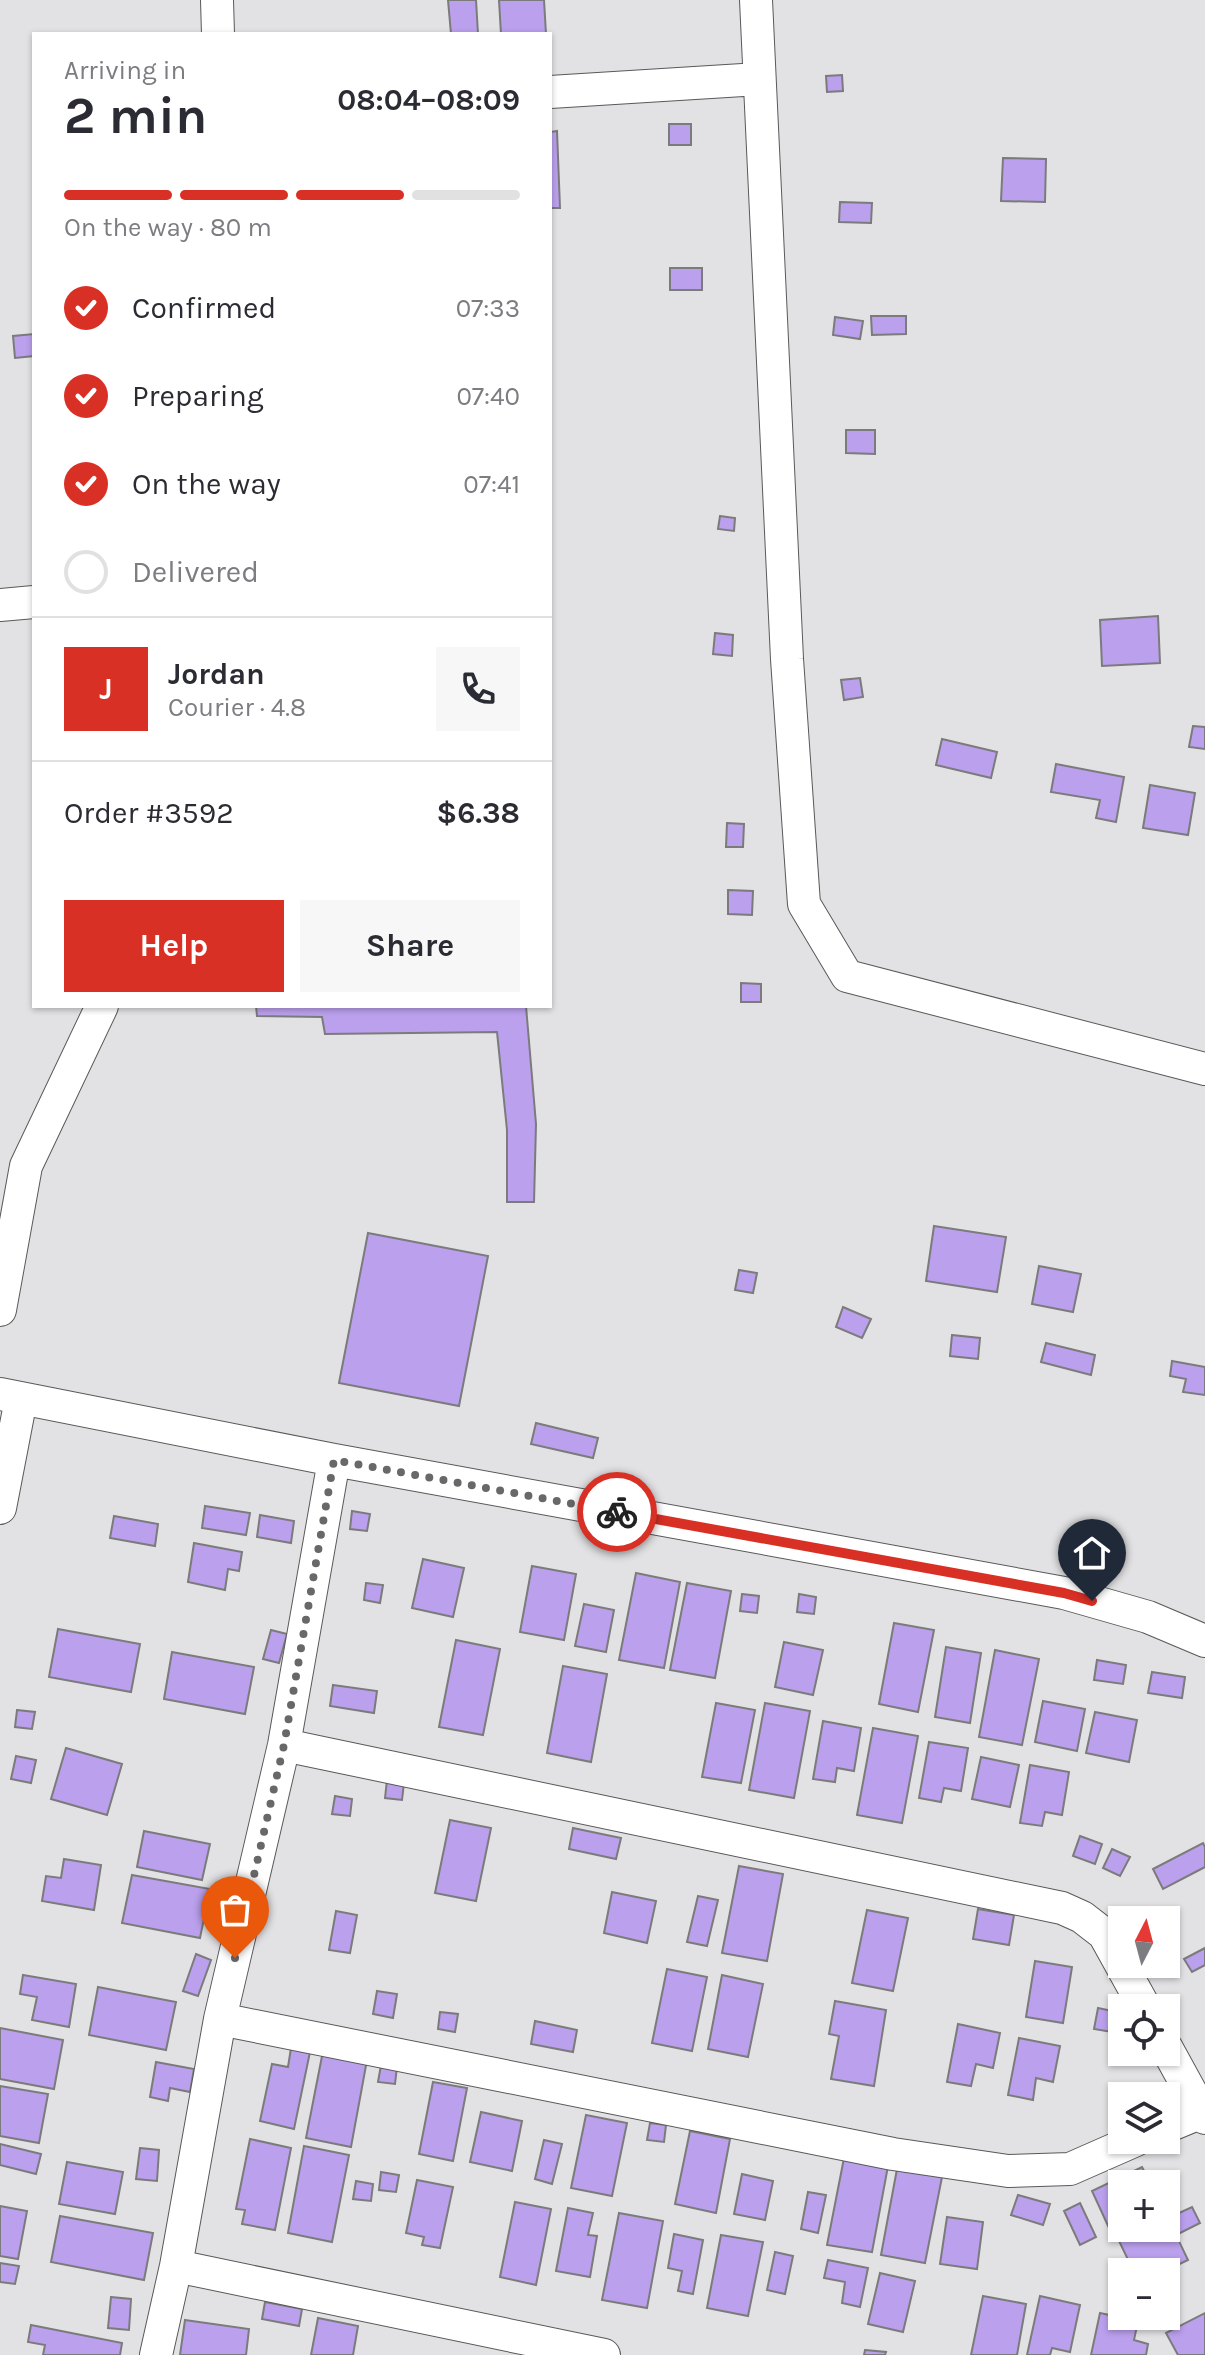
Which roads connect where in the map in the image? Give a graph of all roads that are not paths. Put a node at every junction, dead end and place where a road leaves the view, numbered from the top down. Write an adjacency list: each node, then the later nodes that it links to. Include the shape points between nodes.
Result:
1 (217, 0): 3 (street)
2 (756, 0): 4 (street)
3 (218, 32)
4 (759, 79): 5 (street); 9 (street, via 804,904 847,976)
5 (552, 92)
6 (32, 602): 7 (street)
7 (0, 605)
8 (101, 1008): 10 (street, via 26,1166)
9 (1205, 1069)
10 (0, 1310)
11 (11, 1397): 12 (street); 13 (street)
12 (334, 1460): 14 (street, via 1064,1593 1148,1617); 15 (street)
13 (0, 1508)
14 (1205, 1641)
15 (284, 1745): 16 (street, via 1062,1908 1104,1934); 17 (street)
16 (1137, 1994)
17 (220, 2019): 21 (street, via 893,2154 1008,2171 1070,2169); 22 (street)
18 (1176, 2066): 19 (street)
19 (1203, 2115): 20 (street)
20 (1180, 2122)
21 (1108, 2152)
22 (176, 2266): 23 (street); 24 (street)
23 (156, 2355)
24 (604, 2355)

